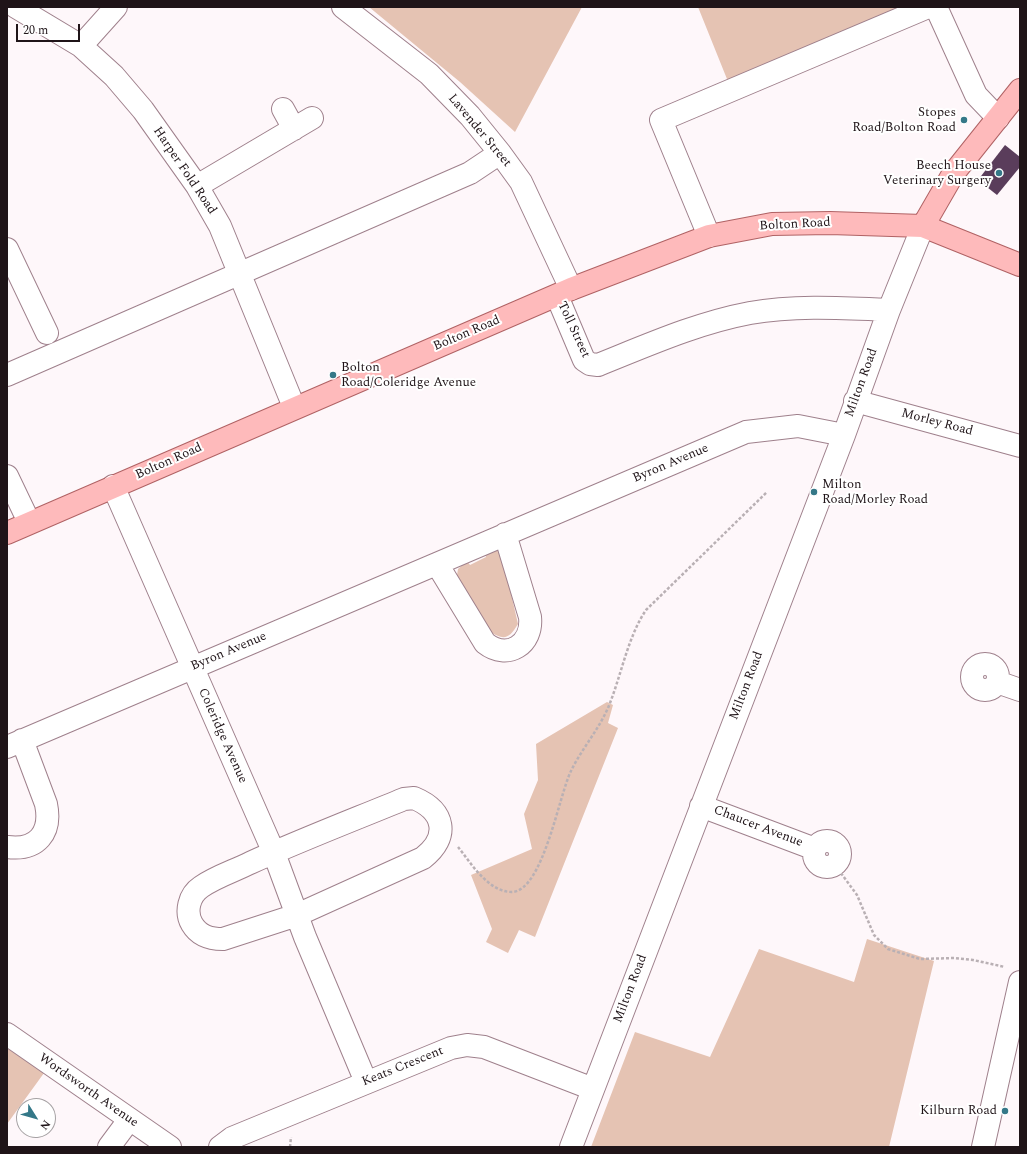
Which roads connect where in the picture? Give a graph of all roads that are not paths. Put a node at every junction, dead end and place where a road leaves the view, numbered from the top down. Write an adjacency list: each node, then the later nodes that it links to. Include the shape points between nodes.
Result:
1 (16, 7): 6 (street, Harper Fold Road)
2 (116, 7): 6 (street)
3 (343, 7): 10 (street, Lavender Street, via 429,74 470,116)
4 (928, 7): 13 (street, via 661,120)
5 (936, 7): 9 (street, via 976,95)
6 (81, 46): 11 (street, Harper Fold Road, via 114,76 143,110)
7 (1020, 90): 9 (main road)
8 (283, 108): 11 (street, via 303,123)
9 (998, 118): 12 (main road, via 953,174)
10 (500, 153): 16 (street, via 470,173); 17 (street, Lavender Street, via 520,182)
11 (197, 186): 16 (street, Harper Fold Road, via 220,226)
12 (923, 226): 13 (main road, Bolton Road, via 772,224); 15 (main road); 18 (street, Milton Road)
13 (709, 236): 17 (main road, Bolton Road)
14 (7, 249): 19 (street)
15 (1018, 261)
16 (241, 274): 20 (street); 22 (street, Harper Fold Road)
17 (564, 293): 18 (street, Toll Street, via 584,360 598,365 683,331 751,313 796,309); 22 (main road, Bolton Road)
18 (889, 310): 21 (street, Milton Road)
19 (47, 319)
20 (7, 375)
21 (854, 401): 23 (street, Milton Road); 24 (street, Morley Road)
22 (294, 407): 26 (main road, Bolton Road)
23 (844, 435): 29 (street, Byron Avenue, via 798,426 746,432); 35 (street, Milton Road)
24 (1020, 446)
25 (7, 476): 27 (street)
26 (113, 486): 27 (main road, Bolton Road); 31 (street, Coleridge Avenue)
27 (29, 522): 28 (main road, Bolton Road)
28 (7, 533)
29 (505, 534): 30 (street, Byron Avenue); 30 (street, via 531,626 524,642 517,648 500,651 485,643)
30 (437, 564): 31 (street, Byron Avenue)
31 (192, 668): 34 (street, Byron Avenue); 37 (street, Coleridge Avenue)
32 (998, 682): 33 (street)
33 (1020, 690)
34 (15, 743): 36 (street, Byron Avenue, via 46,804 48,815 43,836 31,844 16,848)
35 (701, 806): 38 (street, Chaucer Avenue, via 815,849 815,857 819,864 827,867); 43 (street, Milton Road)
36 (7, 847)
37 (274, 853): 39 (street, Coleridge Avenue); 39 (street, via 200,887 189,904 190,920 200,934 212,939 223,939); 39 (street, via 404,799 414,798 430,807 437,814 441,824 438,843 423,858)
38 (835, 864)
39 (297, 915): 42 (street, Coleridge Avenue)
40 (1016, 976): 49 (street)
41 (7, 1034): 44 (street, Wordsworth Avenue)
42 (366, 1082): 43 (street, Keats Crescent, via 451,1048 467,1045 484,1047); 47 (street, Keats Crescent, via 232,1138)
43 (593, 1089): 48 (street, Milton Road)
44 (129, 1120): 45 (street); 46 (street, Wordsworth Avenue)
45 (109, 1147)
46 (170, 1147)
47 (220, 1147)
48 (571, 1147)
49 (983, 1147)

